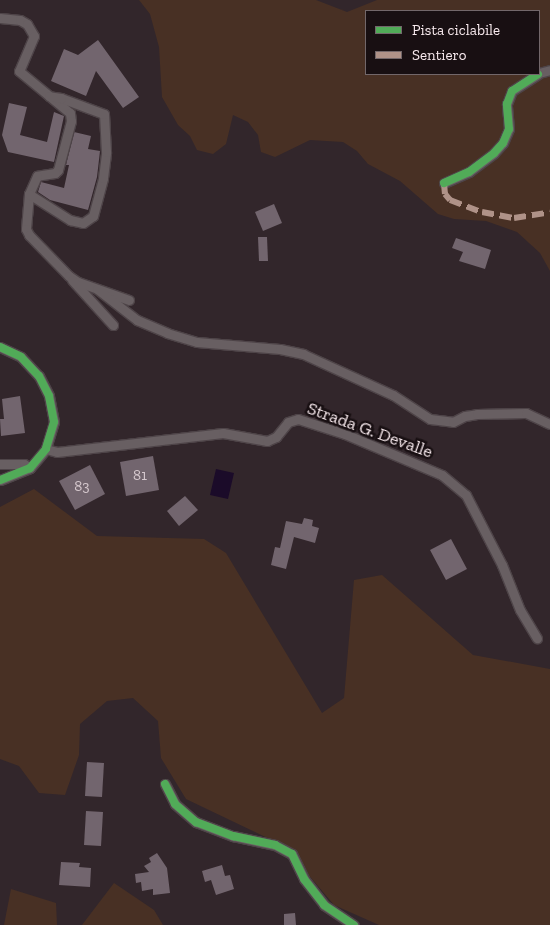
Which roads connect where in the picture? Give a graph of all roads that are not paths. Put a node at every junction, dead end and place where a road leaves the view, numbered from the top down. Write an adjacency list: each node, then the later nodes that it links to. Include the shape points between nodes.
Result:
1 (0, 18): 3 (street, via 27,24 34,36 20,71)
2 (536, 75): 4 (street, via 512,91 507,104 509,130 494,154 469,172)
3 (47, 96): 5 (street, via 70,113 71,121 58,170 38,176); 5 (street, via 104,114 106,152 103,178 93,216 82,223 70,220)
4 (444, 183)
5 (29, 194): 6 (street, via 26,229)
6 (69, 276): 7 (street); 9 (street)
7 (97, 289): 8 (street); 11 (street, via 136,320 167,333 197,342 303,354 393,395 430,419 453,422 477,414 526,413)
8 (129, 300)
9 (113, 325)
10 (0, 347): 12 (street, via 22,356 39,376 49,396 54,422)
11 (550, 424)
12 (46, 449): 14 (street); 16 (street, Strada G. Devalle, via 57,452 223,433 267,441 276,437 288,422 298,419 345,434 442,475 466,495 502,565 520,610)
13 (0, 464): 14 (street, via 24,464)
14 (30, 468): 15 (street)
15 (0, 480)
16 (537, 638)
17 (166, 784): 18 (street, via 175,804 196,822 233,836 275,845 292,854 304,879 324,905)
18 (354, 925)

